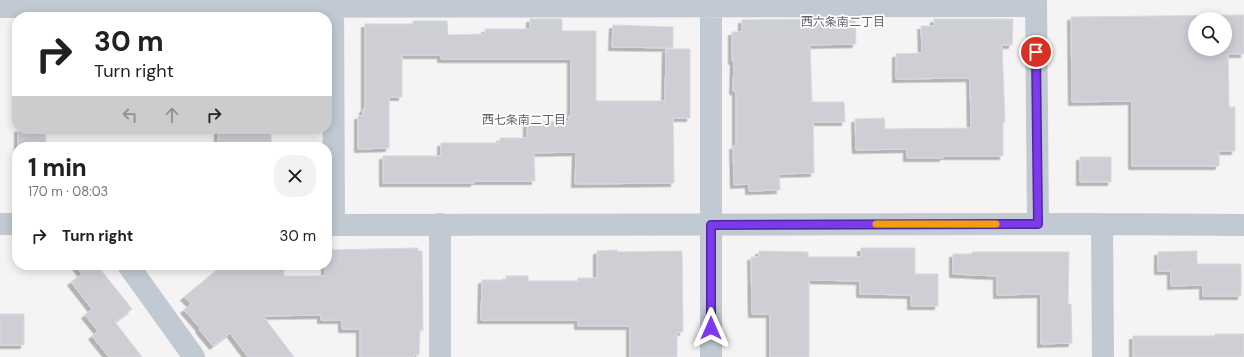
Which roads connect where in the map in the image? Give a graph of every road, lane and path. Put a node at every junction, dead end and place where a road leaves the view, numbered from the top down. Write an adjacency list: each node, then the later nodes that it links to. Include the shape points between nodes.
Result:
1 (333, 3): 2 (street); 4 (street); 5 (street)
2 (711, 3): 3 (street); 12 (street)
3 (1036, 3): 9 (street)
4 (0, 7)
5 (332, 77)
6 (0, 224): 7 (street)
7 (12, 224)
8 (440, 224): 11 (street); 12 (street); 16 (street)
9 (1038, 224): 10 (street); 12 (street)
10 (1102, 224): 13 (street); 18 (street)
11 (332, 225)
12 (711, 225): 17 (street)
13 (1244, 225)
14 (132, 270): 15 (street)
15 (194, 357)
16 (440, 357)
17 (711, 357)
18 (1103, 357)

